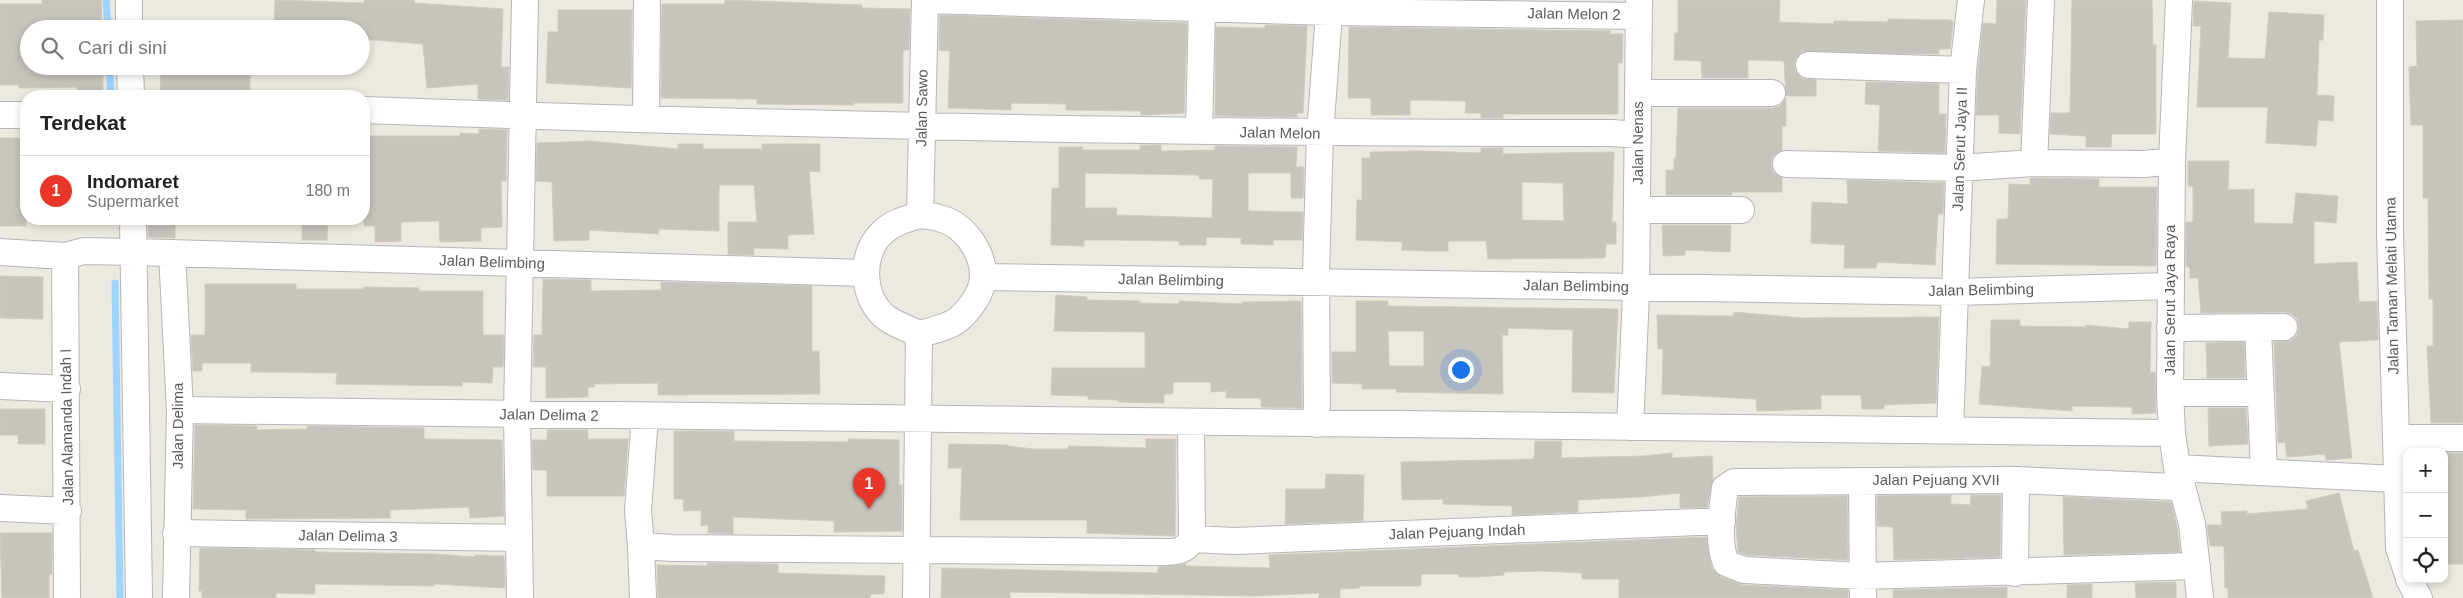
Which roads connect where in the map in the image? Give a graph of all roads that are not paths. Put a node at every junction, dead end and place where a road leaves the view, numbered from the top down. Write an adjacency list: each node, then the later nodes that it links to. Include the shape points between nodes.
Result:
1 (128, 0): 13 (street)
2 (525, 0): 23 (street)
3 (647, 0): 24 (street)
4 (925, 0): 10 (street, Jalan Melon 2); 25 (street, Jalan Sawo)
5 (1971, 0): 15 (street)
6 (2041, 0): 30 (street)
7 (2179, 0): 29 (street, Jalan Serut Jaya Raya)
8 (2390, 0): 65 (street, Jalan Taman Melati Utama, via 2390,234)
9 (1279, 5): 10 (street, Jalan Melon 2); 11 (street, Jalan Melon 2)
10 (1202, 6): 26 (street)
11 (1330, 6): 12 (street, Jalan Melon 2); 27 (street)
12 (1639, 8): 18 (street, Jalan Nenas)
13 (129, 20)
14 (1809, 65): 15 (street, Jalan Serut Jaya II)
15 (1963, 70): 32 (street, Jalan Serut Jaya II)
16 (130, 75): 17 (street)
17 (131, 90)
18 (1638, 93): 19 (street); 28 (street, Jalan Nenas)
19 (1772, 94)
20 (370, 110): 23 (street, Jalan Melon)
21 (0, 115): 22 (street)
22 (20, 115)
23 (524, 116): 24 (street, Jalan Melon); 41 (street)
24 (646, 119): 25 (street, Jalan Melon)
25 (922, 127): 26 (street, Jalan Melon); 35 (street, Jalan Sawo)
26 (1199, 132): 27 (street, Jalan Melon)
27 (1320, 134): 28 (street, Jalan Melon); 44 (street)
28 (1638, 135): 33 (street, Jalan Nenas)
29 (2172, 161): 30 (street, via 2144,164); 45 (street, Jalan Serut Jaya Raya)
30 (2034, 163): 32 (street)
31 (1786, 164): 32 (street)
32 (1959, 168): 47 (street, Jalan Serut Jaya II)
33 (1637, 210): 34 (street); 46 (street, Jalan Nenas)
34 (1741, 210)
35 (920, 215): 42 (street, via 899,221 881,233 869,252); 43 (street, via 940,218 958,226 972,240 980,258)
36 (132, 225): 38 (street)
37 (0, 252): 40 (street, Jalan Belimbing)
38 (126, 252): 39 (street, Jalan Belimbing); 40 (street, Jalan Belimbing); 86 (street)
39 (172, 253): 41 (street, Jalan Belimbing); 56 (street, Jalan Delima)
40 (77, 254): 53 (street, Jalan Alamanda Indah I)
41 (521, 263): 42 (street, Jalan Belimbing); 57 (street)
42 (865, 273): 51 (street, via 871,298 886,318)
43 (983, 277): 44 (street, Jalan Belimbing); 51 (street, via 975,302 958,320)
44 (1316, 282): 46 (street, Jalan Belimbing); 61 (street)
45 (2170, 286): 47 (street, Jalan Belimbing); 49 (street, Jalan Serut Jaya Raya)
46 (1636, 287): 47 (street, Jalan Belimbing); 62 (street, Jalan Nenas)
47 (1955, 292): 63 (street, Jalan Serut Jaya II)
48 (2284, 327): 50 (street)
49 (2170, 328): 50 (street); 54 (street, Jalan Serut Jaya Raya)
50 (2258, 328): 55 (street)
51 (919, 334): 59 (street)
52 (0, 386): 53 (street)
53 (67, 389): 73 (street, Jalan Alamanda Indah I)
54 (2170, 393): 55 (street); 64 (street, Jalan Serut Jaya Raya)
55 (2261, 393): 67 (street)
56 (180, 410): 57 (street, Jalan Delima 2); 75 (street, Jalan Delima)
57 (517, 414): 58 (street, Jalan Delima 2); 76 (street)
58 (645, 416): 59 (street, Jalan Delima 2); 78 (street, via 638,510)
59 (918, 420): 60 (street, Jalan Delima 2); 79 (street)
60 (1191, 423): 61 (street, Jalan Delima 2); 77 (street)
61 (1317, 424): 62 (street, Jalan Delima 2)
62 (1630, 427): 63 (street, Jalan Delima 2)
63 (1950, 430): 64 (street, Jalan Delima 2)
64 (2172, 433): 68 (street, Jalan Serut Jaya Raya)
65 (2396, 438): 66 (street); 69 (street, Jalan Taman Melati Utama)
66 (2463, 438)
67 (2264, 472): 68 (street, Jalan Pejuang XVII); 69 (street, Jalan Pejuang XVII)
68 (2179, 476): 70 (street, Jalan Pejuang XVII, via 2175,487); 81 (street, Jalan Serut Jaya Raya, via 2192,524)
69 (2397, 479): 80 (street, Jalan Taman Melati Utama, via 2399,548)
70 (2016, 480): 71 (street, Jalan Pejuang XVII); 82 (street)
71 (1862, 481): 74 (street, Jalan Pejuang XVII, via 1731,483 1725,488); 84 (street)
72 (0, 508): 73 (street)
73 (68, 511): 85 (street, Jalan Alamanda Indah I)
74 (1722, 521): 77 (street, Jalan Pejuang Indah, via 1235,541); 84 (street, Jalan Pejuang XVII, via 1723,556 1733,567)
75 (176, 533): 76 (street, Jalan Delima 3); 87 (street, Jalan Delima)
76 (519, 538): 88 (street)
77 (1192, 539): 79 (street, via 1183,550 1156,552)
78 (641, 546): 79 (street); 89 (street)
79 (916, 549): 90 (street)
80 (2403, 560)
81 (2197, 566): 82 (street, Jalan Pejuang XVII); 91 (street, Jalan Serut Jaya Raya)
82 (2015, 573): 84 (street, Jalan Pejuang XVII)
83 (2411, 583): 92 (street)
84 (1862, 587)
85 (68, 598)
86 (139, 598)
87 (176, 598)
88 (520, 598)
89 (642, 598)
90 (916, 598)
91 (2200, 598)
92 (2419, 598)

